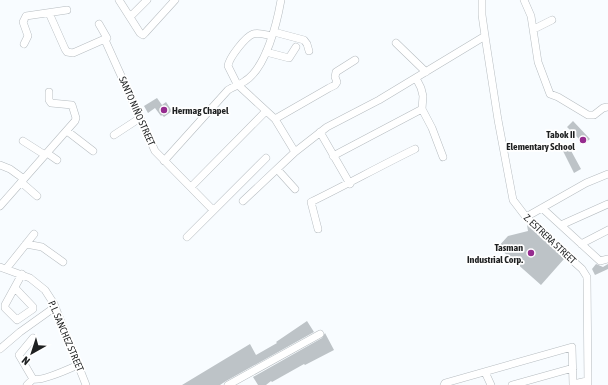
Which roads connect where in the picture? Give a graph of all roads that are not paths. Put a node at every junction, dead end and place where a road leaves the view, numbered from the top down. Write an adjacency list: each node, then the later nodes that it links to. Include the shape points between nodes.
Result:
1 (118, 0): 9 (street)
2 (147, 0): 9 (street)
3 (175, 0): 9 (street, via 142,35)
4 (281, 0): 13 (street)
5 (482, 0): 14 (street, Z. ESTRERA STREET)
6 (524, 0): 12 (street)
7 (66, 10): 8 (street)
8 (49, 13): 15 (street, via 67,52 73,53); 17 (street, via 24,18 28,36)
9 (130, 17)
10 (552, 20): 12 (street)
11 (99, 24): 15 (street, SANTO NIÑO STREET, via 107,38)
12 (534, 29): 26 (street, via 538,62 550,94 588,115 594,115)
13 (273, 34): 19 (street, via 304,40); 20 (street); 24 (street, via 252,34 230,59 228,66)
14 (485, 36): 22 (street); 57 (street, Z. ESTRERA STREET, via 513,200)
15 (105, 40): 29 (street, SANTO NIÑO STREET)
16 (396, 43): 22 (street)
17 (24, 44)
18 (296, 47): 20 (street, via 289,58)
19 (309, 50)
20 (266, 52): 24 (street, via 250,77)
21 (355, 60): 30 (street, via 336,72 337,82 332,88)
22 (426, 72): 23 (street)
23 (416, 78): 27 (street, via 422,88); 32 (street)
24 (238, 84): 28 (street); 43 (street, via 228,90)
25 (49, 92): 31 (street, via 51,103 72,105 75,120)
26 (607, 107)
27 (422, 109): 39 (street); 40 (street)
28 (266, 111): 30 (street); 49 (street)
29 (140, 118): 33 (street); 43 (street, SANTO NIÑO STREET, via 155,151)
30 (275, 119): 37 (street)
31 (67, 131): 36 (street); 38 (street)
32 (320, 132): 37 (street); 39 (street)
33 (114, 136)
34 (23, 141): 38 (street)
35 (415, 149): 48 (street)
36 (93, 151)
37 (295, 152): 45 (street)
38 (46, 154): 42 (street); 47 (street)
39 (333, 156): 48 (street)
40 (444, 157)
41 (266, 158): 56 (street)
42 (58, 160)
43 (164, 161): 49 (street, SANTO NIÑO STREET)
44 (0, 165): 47 (street, via 10,169)
45 (277, 170): 50 (street); 52 (street)
46 (608, 174): 55 (street, via 586,183)
47 (22, 180): 51 (street); 54 (street)
48 (350, 184): 59 (street, via 311,202)
49 (191, 187): 56 (street, SANTO NIÑO STREET)
50 (295, 189)
51 (37, 196)
52 (243, 201)
53 (608, 204): 58 (street)
54 (0, 206)
55 (542, 208): 57 (street); 58 (street)
56 (213, 210): 62 (street)
57 (526, 217): 78 (street, Z. ESTRERA STREET, via 582,269 587,277)
58 (561, 226): 64 (street)
59 (318, 229)
60 (608, 230): 64 (street)
61 (34, 234): 63 (street)
62 (187, 237)
63 (26, 244): 66 (street, via 42,247); 67 (street)
64 (581, 244): 65 (street, via 600,261)
65 (608, 259)
66 (63, 262)
67 (3, 268): 68 (street, P. L. SANCHEZ STREET)
68 (22, 274): 69 (street); 70 (street, P. L. SANCHEZ STREET, via 40,285)
69 (15, 288): 69 (street, via 34,307 17,320 5,306)
70 (55, 307): 73 (street); 74 (street, P. L. SANCHEZ STREET)
71 (320, 334): 81 (street)
72 (33, 338): 77 (street, via 19,355)
73 (0, 349)
74 (78, 365): 77 (street, via 62,373); 80 (street, P. L. SANCHEZ STREET)
75 (573, 368): 76 (street, via 572,347); 84 (street); 85 (street)
76 (485, 372): 82 (street); 83 (street)
77 (33, 380): 79 (street)
78 (588, 383): 86 (street)
79 (27, 385)
80 (86, 385)
81 (228, 385)
82 (444, 385)
83 (491, 385)
84 (512, 385)
85 (573, 385)
86 (576, 385)

